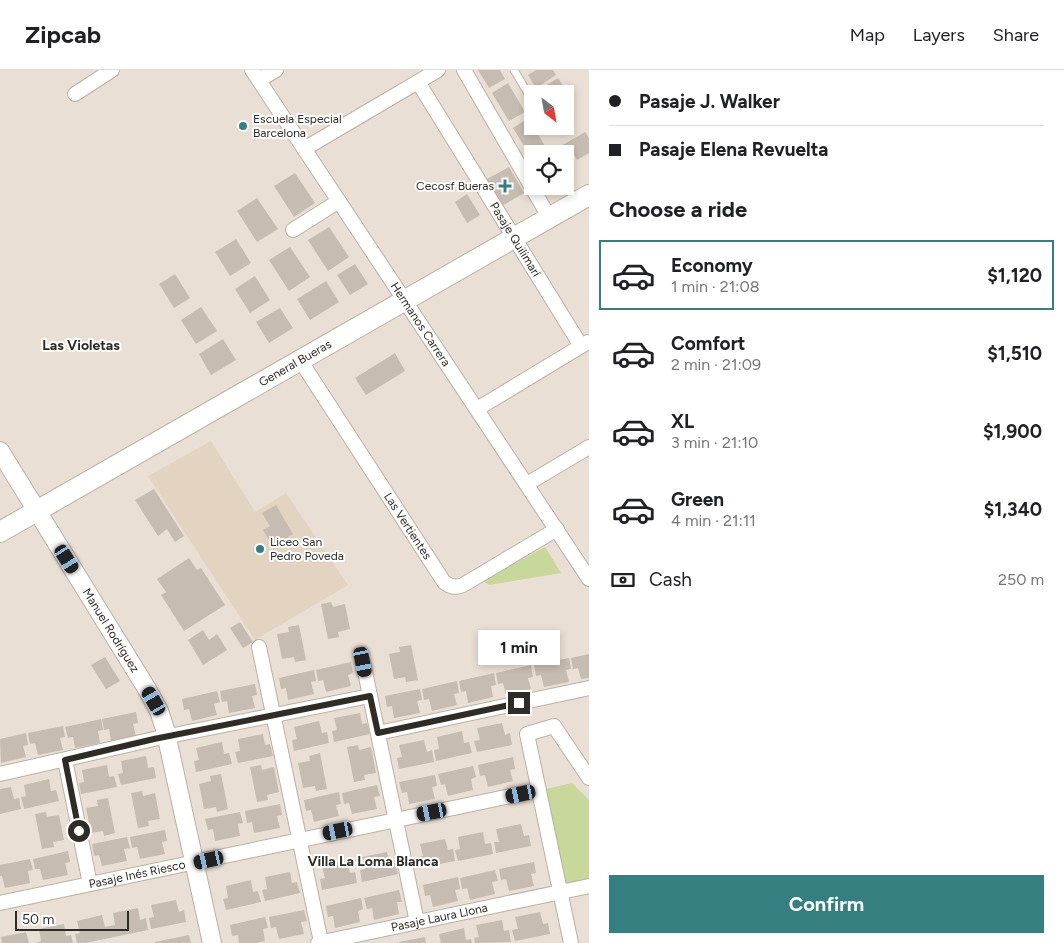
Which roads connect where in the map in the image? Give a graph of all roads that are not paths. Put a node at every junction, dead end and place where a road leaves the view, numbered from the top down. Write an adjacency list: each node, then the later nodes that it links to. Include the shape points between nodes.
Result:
1 (112, 70): 9 (street)
2 (276, 70): 6 (street)
3 (438, 70): 7 (street)
4 (464, 70): 13 (street)
5 (514, 70): 8 (lane)
6 (255, 75): 10 (street, Hermanos Carrera)
7 (418, 82): 10 (street); 15 (street, Pasaje Quilimarí)
8 (524, 87)
9 (75, 94)
10 (304, 149): 12 (street, Hermanos Carrera)
11 (589, 195): 13 (main road, General Bueras)
12 (339, 201): 14 (street); 16 (street, Hermanos Carrera)
13 (550, 217): 15 (main road, General Bueras)
14 (293, 230)
15 (513, 238): 16 (main road, General Bueras); 17 (street, Pasaje Quilimarí)
16 (405, 300): 18 (main road, General Bueras); 19 (street, Hermanos Carrera)
17 (585, 344): 19 (street)
18 (300, 360): 23 (main road, General Bueras); 24 (street, Las Vertientes, via 448,585 464,585)
19 (477, 409): 22 (street, Hermanos Carrera)
20 (589, 448): 22 (street)
21 (0, 451): 23 (street, Manuel Rodríguez)
22 (527, 484): 24 (street, Hermanos Carrera)
23 (37, 510): 25 (main road, General Bueras); 33 (street, Manuel Rodríguez, via 154,701)
24 (556, 529): 26 (street, Hermanos Carrera)
25 (0, 532)
26 (589, 578)
27 (259, 647): 31 (street)
28 (363, 662): 30 (street)
29 (589, 688): 32 (street)
30 (370, 696): 31 (street); 32 (street)
31 (273, 715): 33 (street); 39 (street)
32 (378, 733): 38 (street)
33 (167, 737): 34 (street); 40 (street, Manuel Rodríguez)
34 (65, 760): 35 (street); 41 (street)
35 (0, 774)
36 (589, 778): 37 (street, via 554,726 527,734)
37 (539, 790): 38 (street, Pasaje Inés Riesco); 43 (street)
38 (396, 819): 39 (street, Pasaje Inés Riesco); 45 (street)
39 (299, 839): 40 (street, Pasaje Inés Riesco); 47 (street)
40 (195, 863): 41 (street, Pasaje Inés Riesco); 46 (street, Manuel Rodríguez)
41 (90, 884): 44 (street, Pasaje Inés Riesco)
42 (589, 886): 43 (street, Pasaje Laura Llona)
43 (560, 891): 45 (street, Pasaje Laura Llona); 48 (street)
44 (0, 903)
45 (417, 922): 47 (street, Pasaje Laura Llona)
46 (212, 943)
47 (320, 943)
48 (571, 943)

